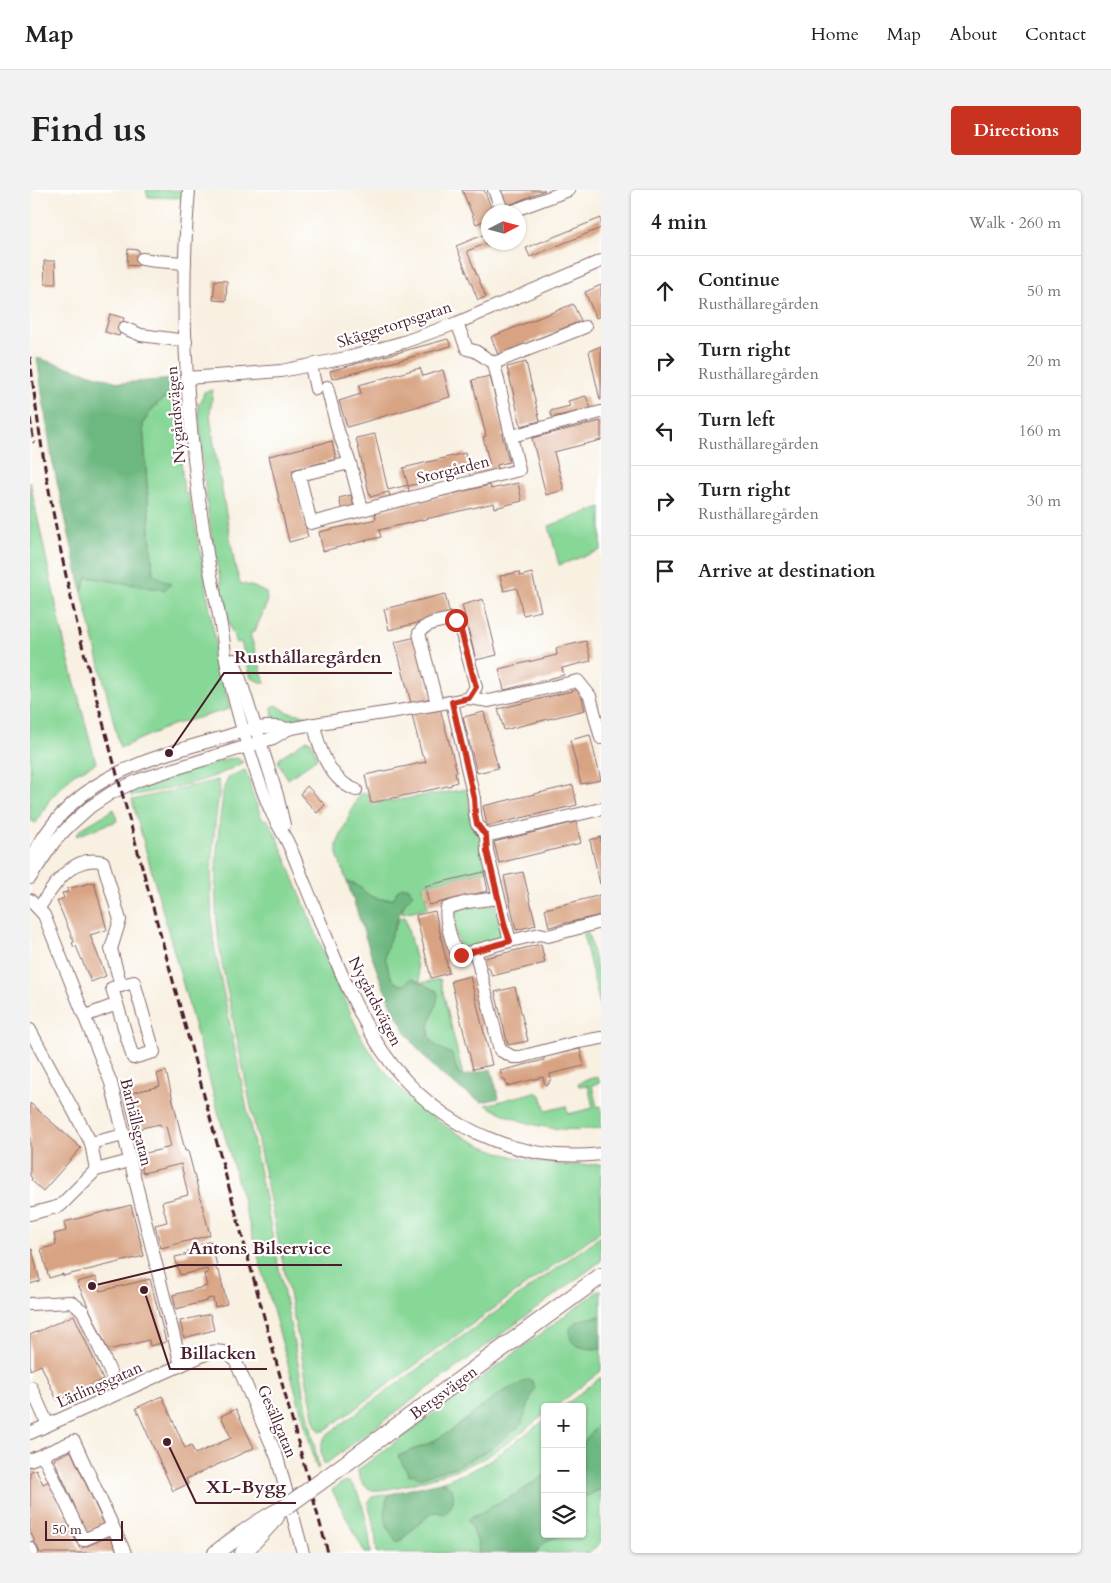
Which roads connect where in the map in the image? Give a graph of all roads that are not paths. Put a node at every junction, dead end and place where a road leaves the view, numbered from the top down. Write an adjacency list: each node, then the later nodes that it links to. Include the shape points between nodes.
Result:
1 (189, 190): 8 (street, Nygårdsvägen)
2 (494, 190): 4 (street)
3 (569, 190): 5 (street)
4 (500, 205)
5 (526, 206)
6 (142, 258): 8 (street)
7 (601, 262): 9 (street, Skäggetorpsgatan)
8 (185, 263): 12 (street, Nygårdsvägen)
9 (457, 323): 13 (street, via 467,349); 14 (street, Skäggetorpsgatan, via 351,357)
10 (585, 327): 13 (street)
11 (124, 328): 12 (street, via 141,335)
12 (186, 341): 15 (street, Nygårdsvägen)
13 (494, 363): 17 (street, Storgården)
14 (311, 366): 15 (street, Skäggetorpsgatan, via 255,374); 18 (street)
15 (187, 378): 25 (street, Nygårdsvägen, via 212,584)
16 (601, 412): 17 (street)
17 (512, 436): 19 (street, Storgården, via 519,470)
18 (350, 463): 19 (street); 19 (street, Storgården, via 299,475 311,523)
19 (362, 510)
20 (469, 698): 21 (street); 22 (street, via 476,687 459,623 453,619 431,624 422,628 420,633); 26 (street, via 489,701 578,681 590,696)
21 (452, 702): 22 (street); 30 (street, via 477,824)
22 (437, 704): 23 (street)
23 (314, 724): 24 (street); 28 (street, via 328,766 336,777)
24 (288, 729): 25 (street); 27 (street)
25 (250, 730): 27 (street, Nygårdsvägen); 31 (street, via 131,767 99,782 55,821)
26 (601, 738)
27 (254, 744): 32 (street, via 139,780 111,793 70,825 54,842); 45 (street, Nygårdsvägen, via 277,795 287,842 359,1011 384,1055 410,1088 458,1124 510,1147 561,1156)
28 (356, 790)
29 (601, 808): 30 (street)
30 (486, 836): 33 (street)
31 (30, 861)
32 (30, 878)
33 (498, 898): 36 (street); 37 (street, via 467,902 446,910 455,951 461,955)
34 (35, 904): 38 (street, via 73,865 92,859 103,862 120,920 111,949); 40 (street, Barhällsgatan, via 44,915)
35 (601, 922): 36 (street, via 548,936 540,934)
36 (510, 941): 37 (street)
37 (475, 950): 42 (street, via 500,1050 520,1057)
38 (121, 986): 39 (street, via 112,988); 39 (street, via 134,982 154,1052 133,1058)
39 (117, 1004): 40 (street)
40 (85, 1016): 43 (street, Barhällsgatan, via 111,1083)
41 (30, 1030): 44 (street)
42 (601, 1038)
43 (124, 1135): 44 (street); 46 (street, Barhällsgatan)
44 (91, 1143): 47 (street)
45 (601, 1154)
46 (130, 1161): 47 (street); 51 (street, Barhällsgatan)
47 (96, 1170): 48 (street, via 60,1206)
48 (30, 1214)
49 (601, 1276): 58 (main road, Bergsvägen, bridge)
50 (30, 1304): 53 (street, via 71,1302 83,1311)
51 (181, 1365): 53 (street, Lärlingsgatan); 65 (street, Gesällgatan, via 218,1350 232,1356 277,1457)
52 (31, 1387): 54 (street)
53 (119, 1392): 54 (street, Lärlingsgatan)
54 (48, 1425): 55 (street, Lärlingsgatan)
55 (30, 1433)
56 (43, 1455): 57 (street); 59 (street, via 82,1540); 59 (street, via 74,1442)
57 (30, 1460)
58 (284, 1508): 63 (main road, Bergsvägen, via 258,1522); 64 (main road, Bergsvägen)
59 (113, 1527): 62 (street)
60 (30, 1548): 61 (street)
61 (32, 1553)
62 (125, 1553)
63 (216, 1553)
64 (243, 1553)
65 (304, 1553)

